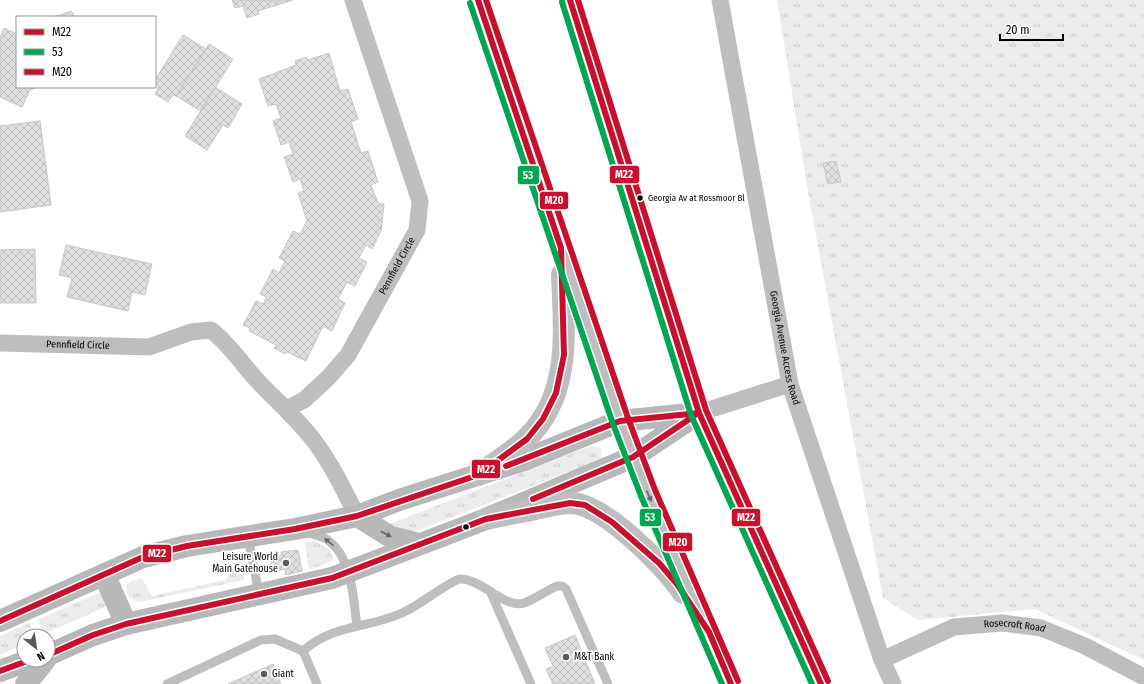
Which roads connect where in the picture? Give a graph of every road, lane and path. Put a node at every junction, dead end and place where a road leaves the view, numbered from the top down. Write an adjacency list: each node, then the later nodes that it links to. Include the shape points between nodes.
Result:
1 (353, 0): 8 (street, Pennfield Circle, via 420,201 417,230 348,355 304,400)
2 (478, 0): 5 (main road)
3 (570, 0): 9 (main road)
4 (720, 0): 7 (street, Georgia Avenue Access Road)
5 (561, 248): 10 (main road); 12 (main road, via 564,355 556,393 543,419 527,438)
6 (0, 343): 8 (street, Pennfield Circle, via 149,347 191,332 211,330 225,341)
7 (790, 384): 9 (street); 30 (street, Georgia Avenue Access Road)
8 (286, 409): 13 (street, Pennfield Circle, via 334,471)
9 (699, 413): 10 (street); 11 (street); 41 (main road)
10 (620, 421): 11 (main road); 12 (street, via 524,460)
11 (633, 457): 14 (street); 27 (main road, one-way to 27)
12 (478, 475): 13 (street)
13 (357, 516): 15 (street); 17 (street, one-way to 17, via 391,537)
14 (486, 519): 17 (street); 27 (main road, via 570,503 585,506 612,522 658,563 677,584)
15 (295, 529): 16 (street); 18 (lane, one-way to 15, via 342,558 327,539)
16 (248, 537): 19 (street, via 187,546 143,557); 21 (lane)
17 (419, 544): 18 (street)
18 (349, 573): 21 (street); 26 (lane)
19 (104, 574): 23 (street); 25 (street)
20 (490, 591): 26 (lane, via 472,580 459,579 402,613); 38 (lane); 39 (lane, via 512,603 523,603 557,586 566,589)
21 (259, 594): 25 (street)
22 (0, 606): 23 (street)
23 (26, 609): 24 (street)
24 (0, 622)
25 (126, 624): 29 (street)
26 (357, 626): 28 (lane, via 315,640)
27 (708, 632): 40 (main road)
28 (303, 651): 36 (lane, via 275,639 261,640); 37 (lane)
29 (56, 652)
30 (882, 660): 34 (street, Rosecroft Road, via 954,627 1002,623 1041,628 1085,646); 42 (street, Georgia Avenue Access Road)
31 (16, 666): 33 (street)
32 (37, 668): 35 (street)
33 (0, 671)
34 (1144, 677)
35 (26, 684)
36 (167, 684)
37 (317, 684)
38 (531, 684)
39 (608, 684)
40 (731, 684)
41 (821, 684)
42 (893, 684)

